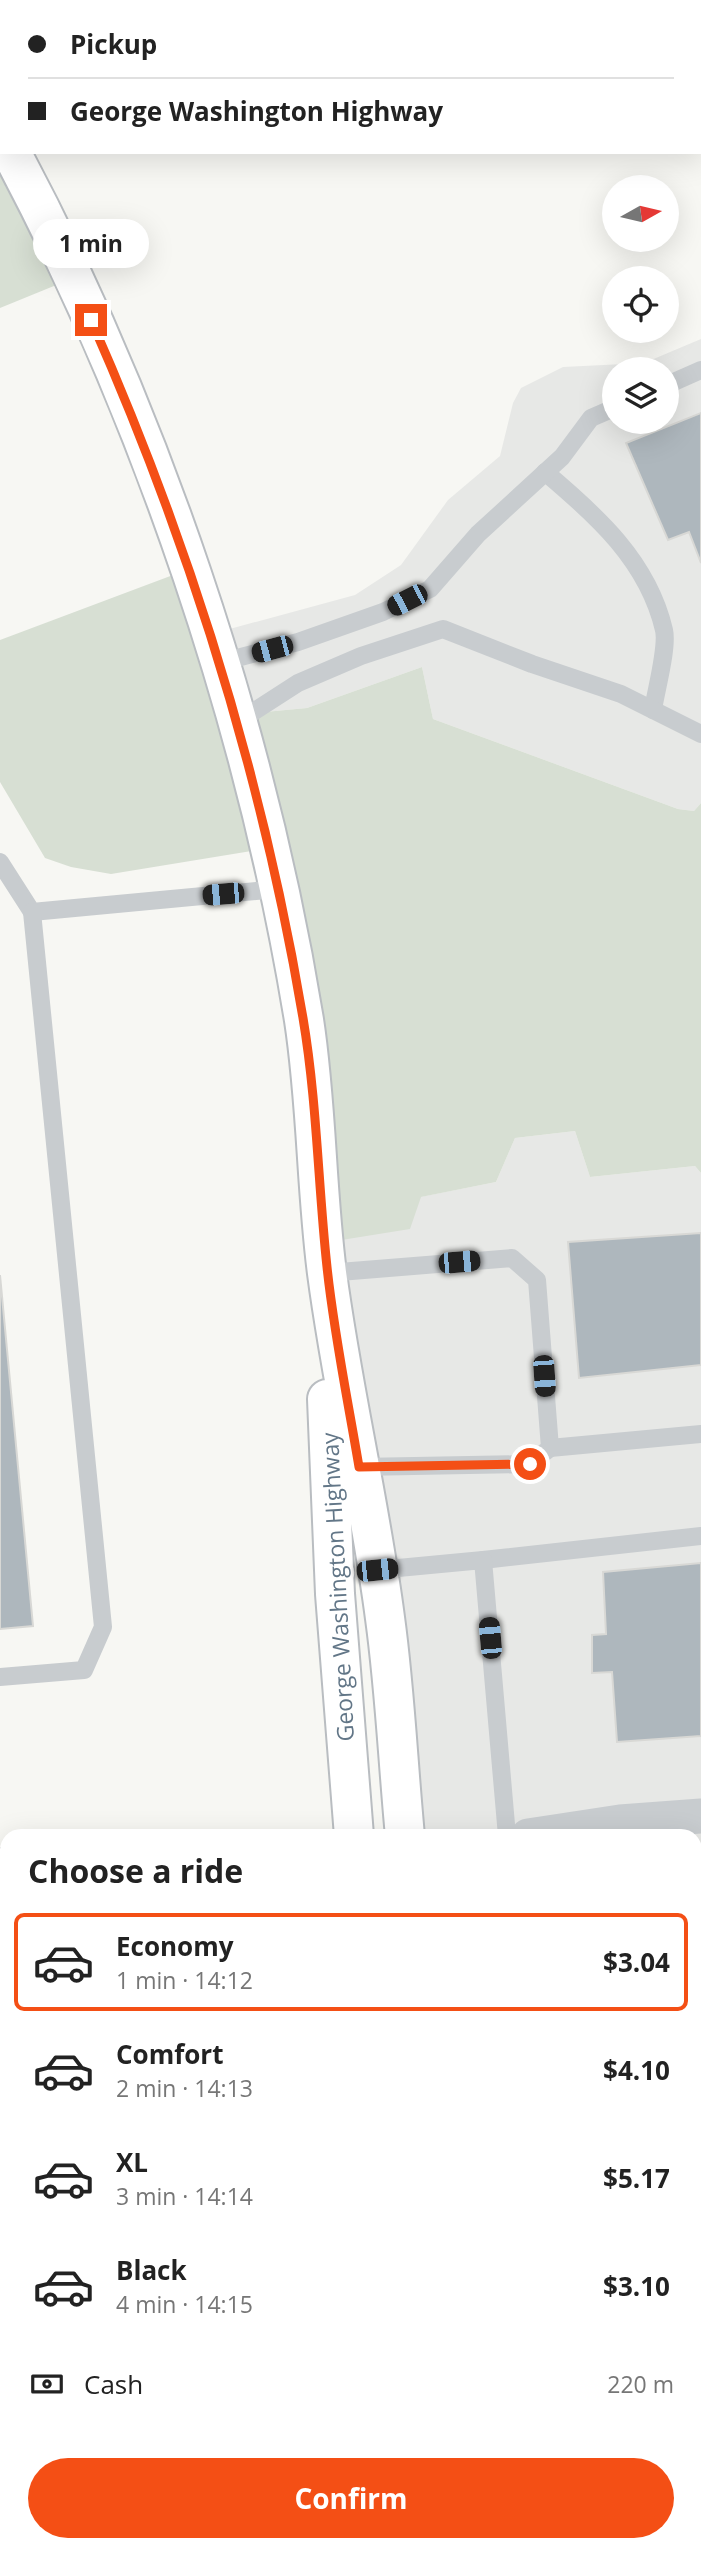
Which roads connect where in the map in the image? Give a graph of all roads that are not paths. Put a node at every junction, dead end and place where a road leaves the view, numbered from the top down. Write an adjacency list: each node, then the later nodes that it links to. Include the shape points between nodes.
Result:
1 (12, 154): 6 (main road, George Washington Highway, via 113,370)
2 (701, 370): 3 (lane)
3 (679, 379)
4 (602, 413): 5 (lane, via 592,418)
5 (545, 472): 6 (lane, via 478,534 429,589 383,612 311,638); 7 (lane, via 598,516 639,567 665,632)
6 (218, 663): 8 (main road, George Washington Highway)
7 (653, 710): 8 (lane, via 443,629 298,682); 9 (lane)
8 (236, 723): 11 (main road, George Washington Highway)
9 (701, 734)
10 (0, 862): 12 (lane)
11 (277, 889): 12 (lane); 13 (main road, George Washington Highway)
12 (32, 912): 21 (lane, via 103,1627 84,1670)
13 (313, 1085): 14 (main road, George Washington Highway); 23 (main road, George Washington Highway, via 335,1594)
14 (327, 1273): 16 (lane, via 512,1258 537,1280); 17 (main road, George Washington Highway)
15 (701, 1434): 16 (lane)
16 (550, 1448): 17 (lane, via 530,1464)
17 (359, 1467): 20 (main road, George Washington Highway)
18 (701, 1536): 19 (lane)
19 (483, 1560): 20 (lane); 25 (lane)
20 (377, 1570): 24 (main road, George Washington Highway, via 386,1619)
21 (0, 1677)
22 (701, 1816): 26 (street)
23 (353, 1829)
24 (404, 1829)
25 (507, 1829)
26 (574, 1829)

